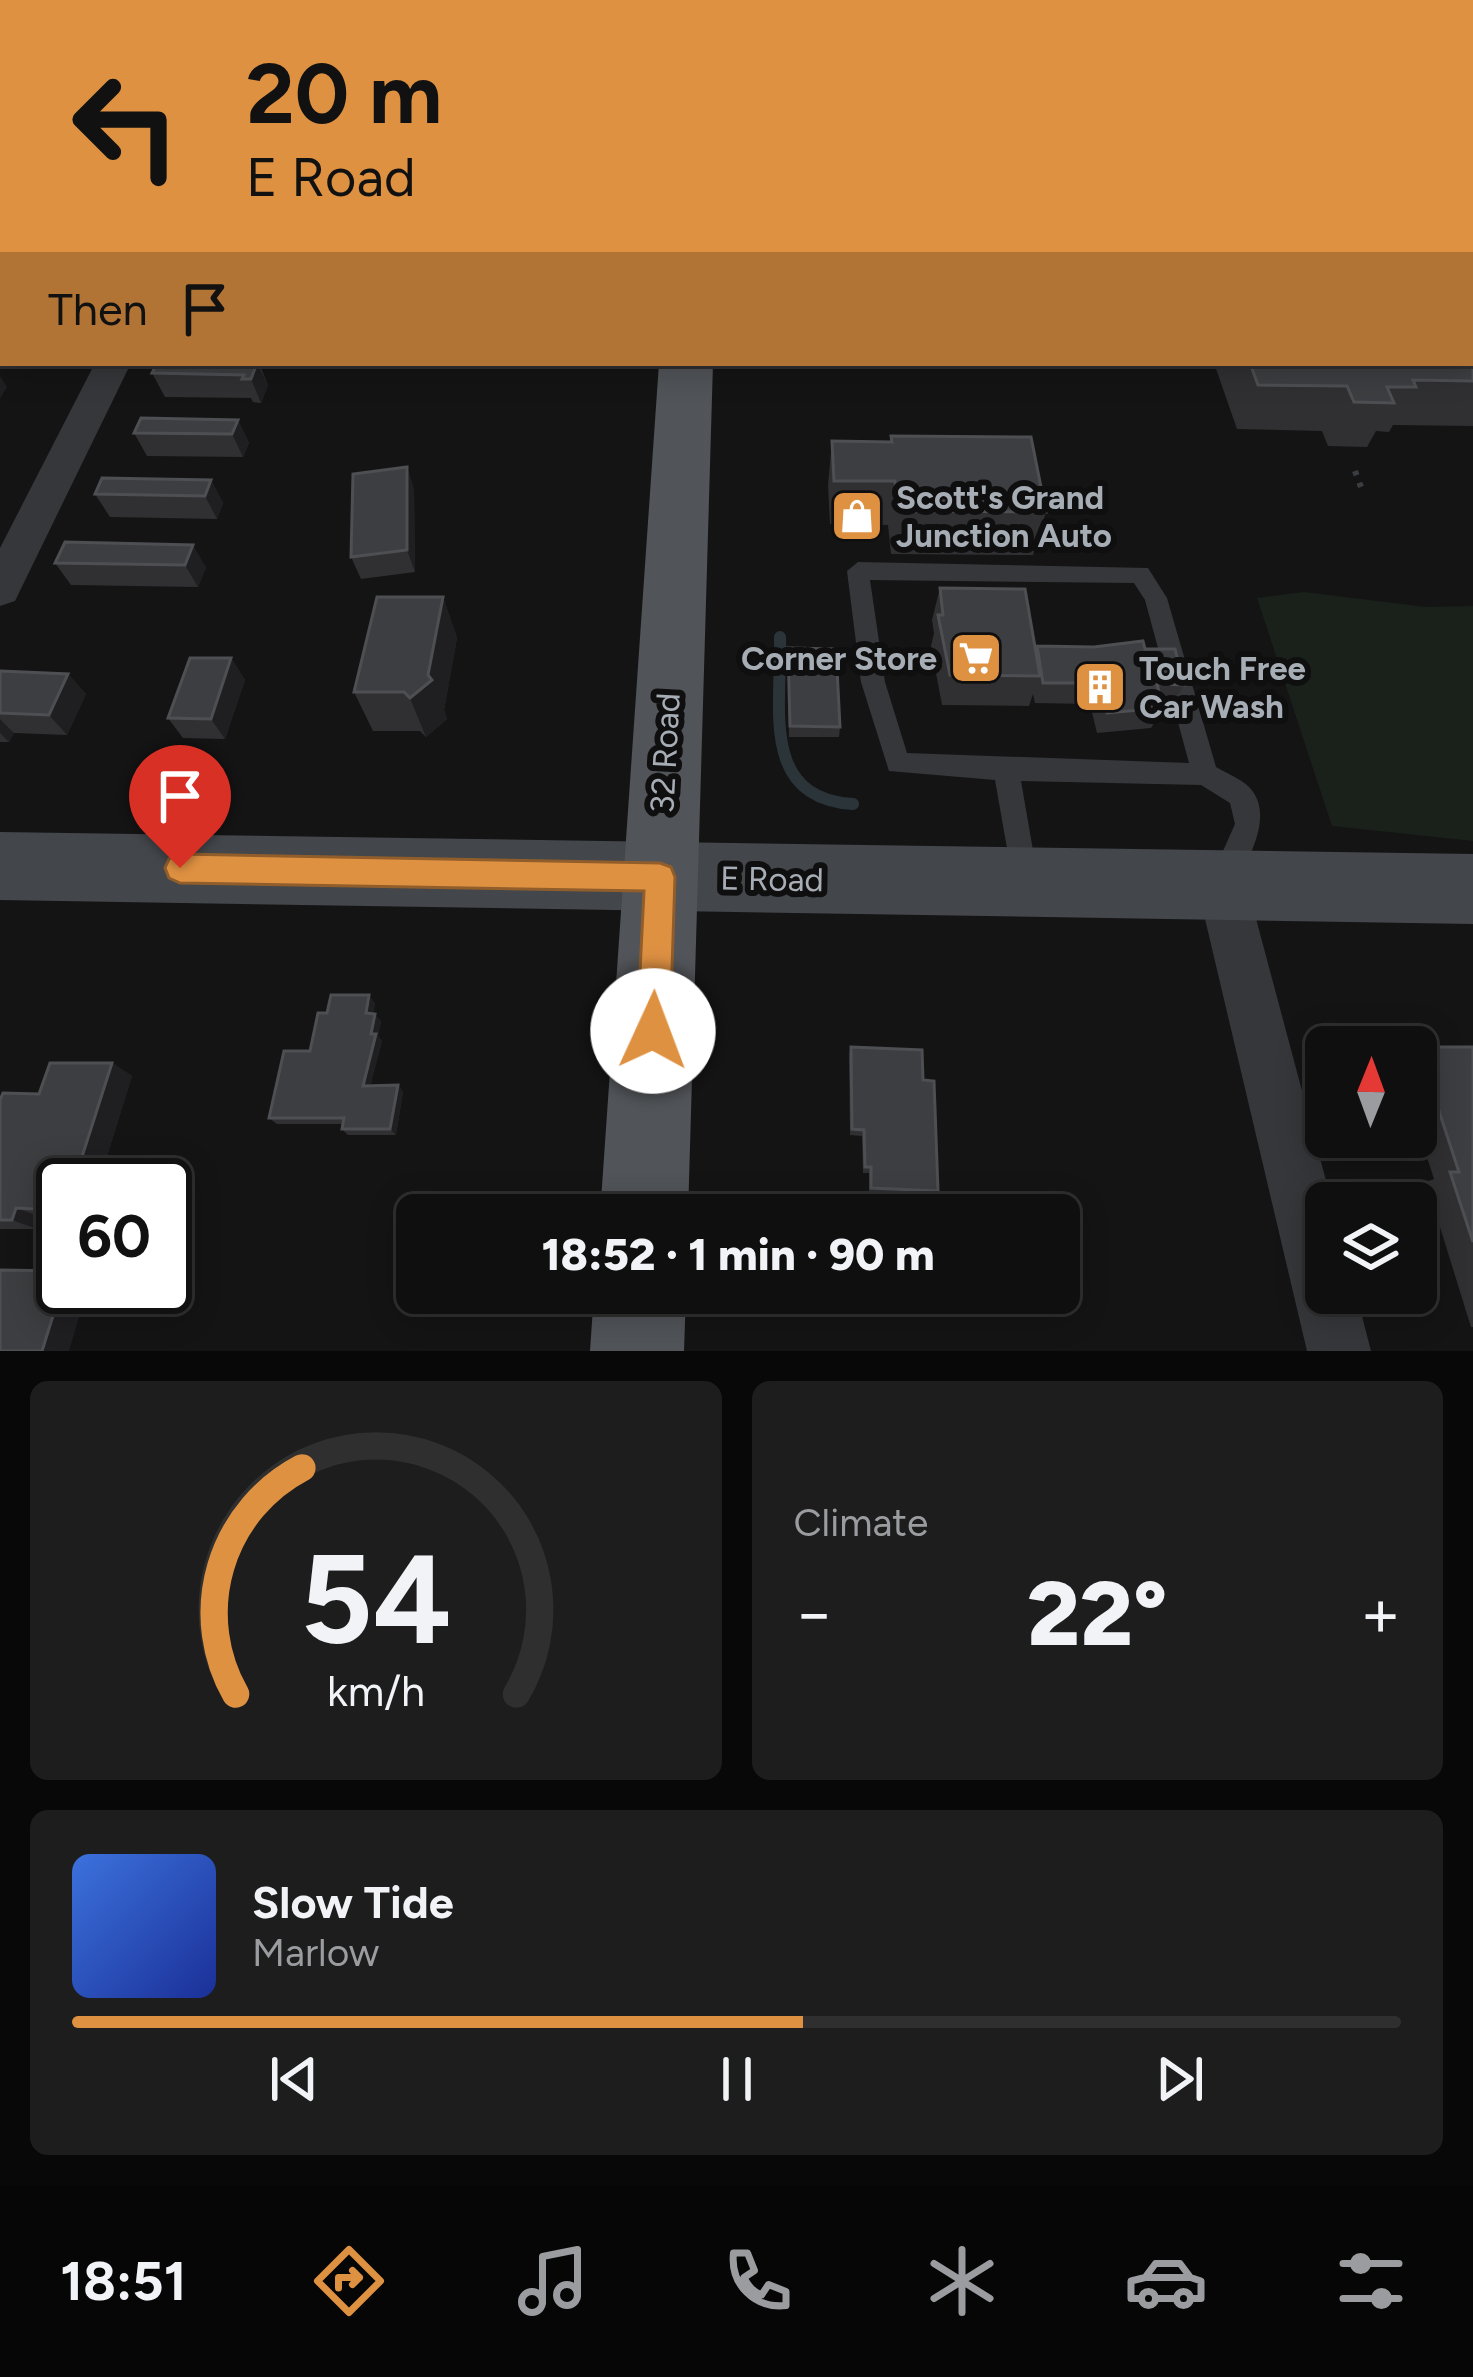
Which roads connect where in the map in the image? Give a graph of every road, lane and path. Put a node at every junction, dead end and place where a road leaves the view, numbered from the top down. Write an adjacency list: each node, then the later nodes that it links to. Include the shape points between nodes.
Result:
1 (112, 366): 5 (street)
2 (686, 366): 9 (main road, 32 Road)
3 (1355, 471): 4 (path)
4 (1361, 488)
5 (0, 590)
6 (1006, 770): 7 (lane); 7 (lane, via 898,763 873,682 858,572 1140,574 1156,598); 10 (lane)
7 (1204, 774): 11 (lane, via 1241,796 1249,824)
8 (0, 866): 9 (street, E Road)
9 (660, 877): 10 (street, E Road); 13 (main road, 32 Road)
10 (1024, 881): 11 (street, E Road)
11 (1222, 885): 12 (street, E Road); 16 (street)
12 (1473, 889)
13 (645, 1194)
14 (639, 1314): 15 (main road)
15 (637, 1351)
16 (1339, 1351)

